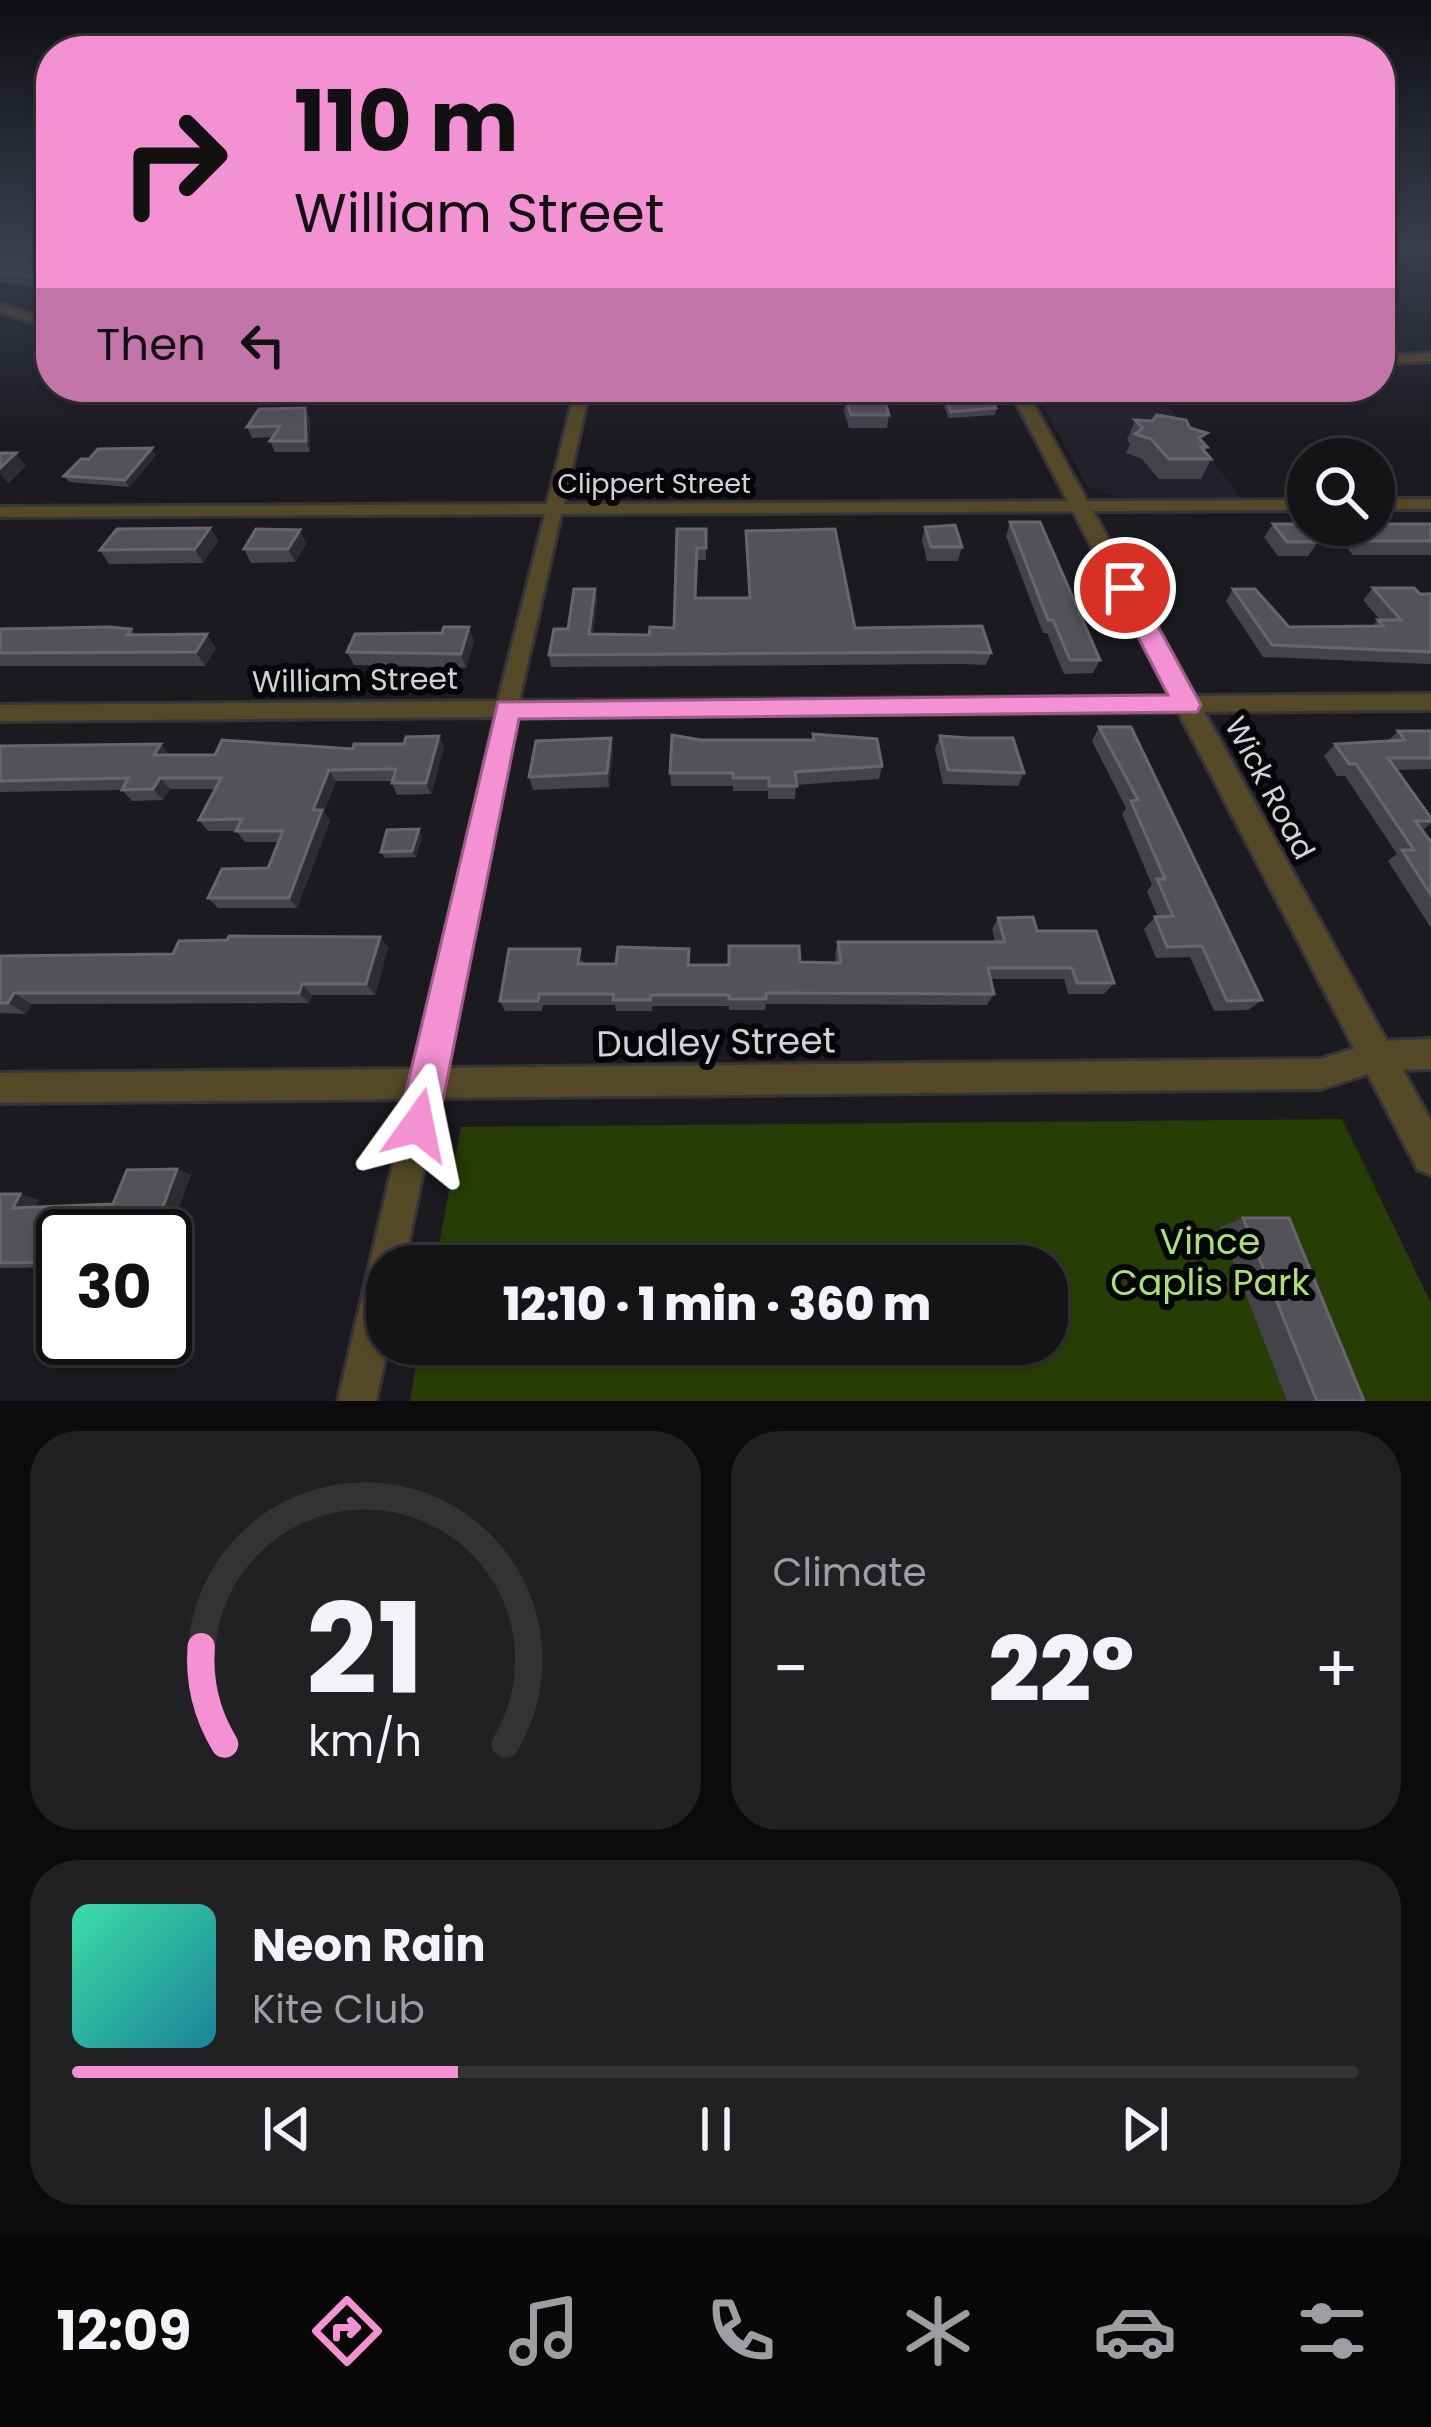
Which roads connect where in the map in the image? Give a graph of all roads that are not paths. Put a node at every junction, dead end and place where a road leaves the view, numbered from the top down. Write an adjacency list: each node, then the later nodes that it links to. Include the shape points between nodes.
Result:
1 (1431, 357): 2 (street)
2 (1395, 359)
3 (580, 402): 9 (street)
4 (1024, 402): 8 (street, Wick Road)
5 (1395, 504): 6 (street)
6 (1431, 504)
7 (1287, 505): 8 (street, Clippert Street)
8 (1084, 509): 9 (street, Clippert Street); 13 (street, Wick Road)
9 (556, 511): 10 (street, Clippert Street); 14 (street)
10 (10, 512): 11 (street)
11 (0, 532)
12 (1431, 702): 13 (street, William Street)
13 (1187, 705): 14 (street, William Street); 17 (street, Wick Road)
14 (507, 709): 15 (street, William Street); 18 (street)
15 (0, 713)
16 (1431, 1054): 17 (street, Dudley Street)
17 (1377, 1056): 18 (street, Dudley Street, via 1321,1074); 20 (street, Wick Road)
18 (427, 1085): 19 (street, Dudley Street); 21 (street)
19 (0, 1088)
20 (1431, 1156)
21 (392, 1245)
22 (366, 1360): 23 (street)
23 (357, 1401)

